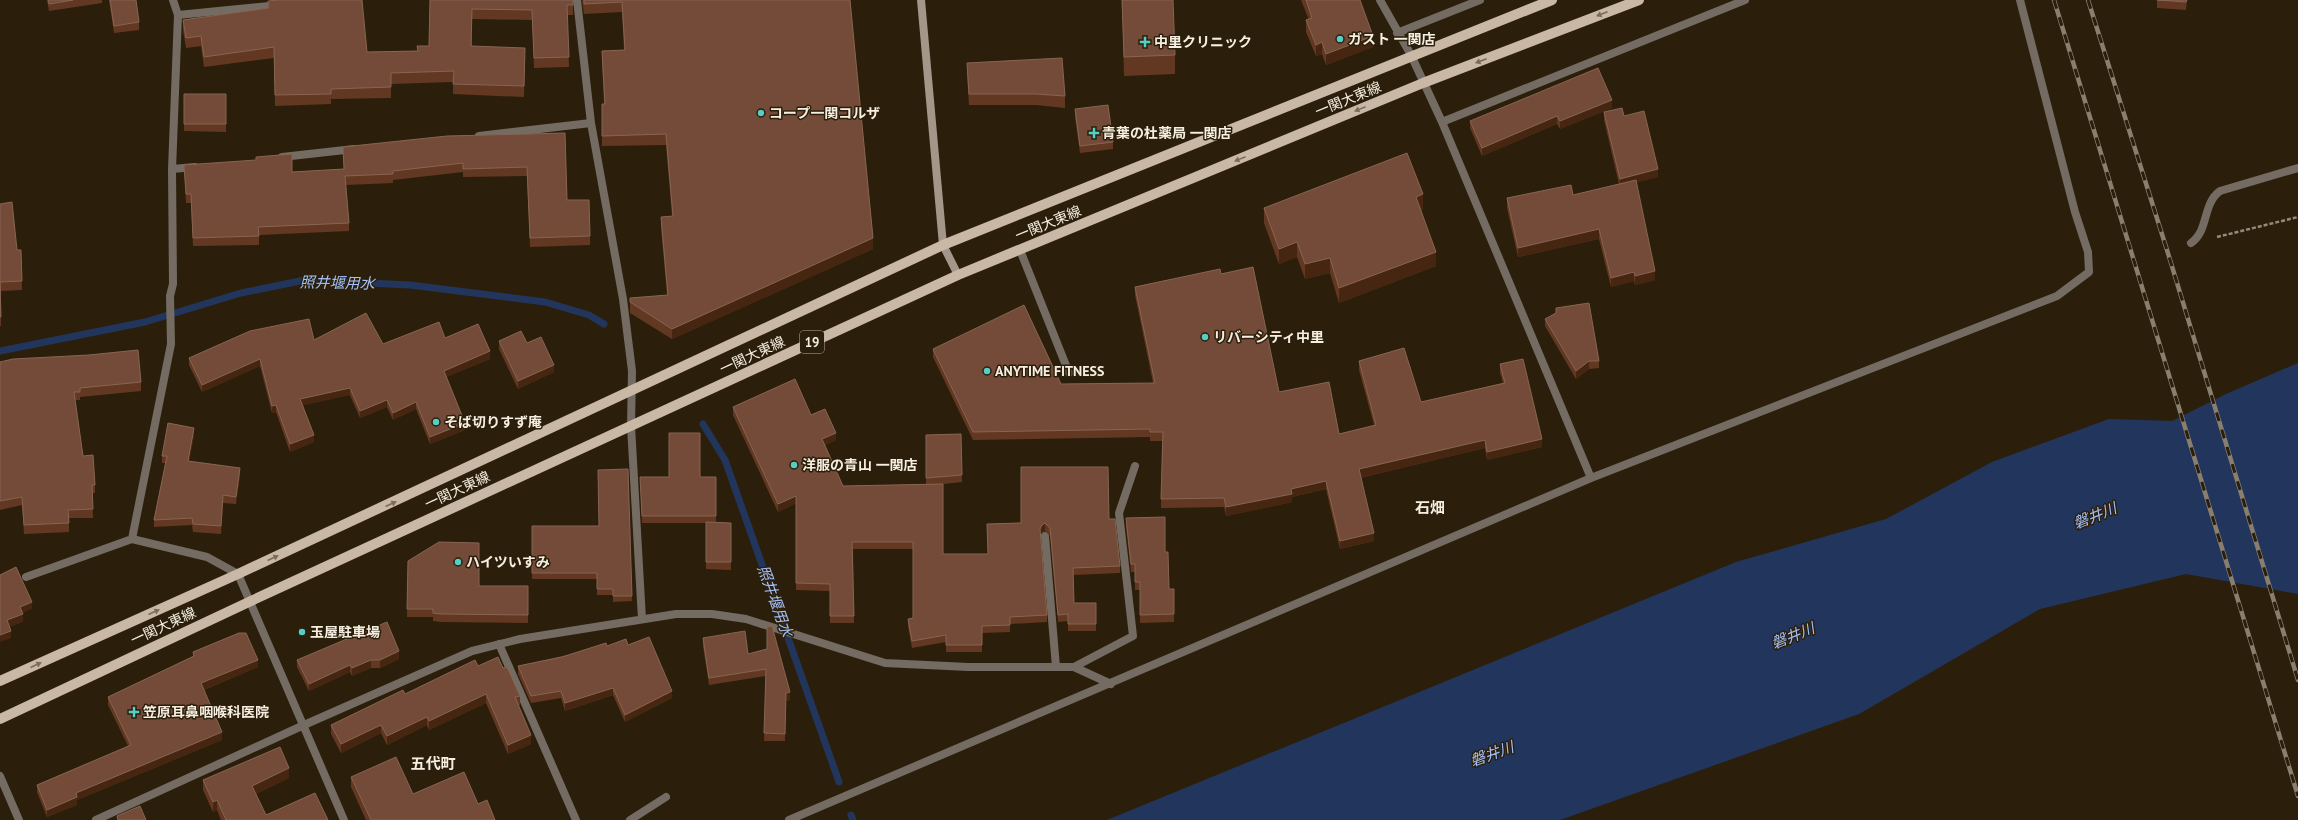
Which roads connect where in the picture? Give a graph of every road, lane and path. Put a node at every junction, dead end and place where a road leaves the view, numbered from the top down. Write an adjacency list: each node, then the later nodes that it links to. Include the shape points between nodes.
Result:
1 (173, 0): 11 (street)
2 (577, 0): 16 (street)
3 (921, 0): 25 (street)
4 (1380, 0): 12 (street)
5 (1480, 0): 12 (street)
6 (1552, 0): 13 (main road, 一関大東線 / 19)
7 (1639, 0): 14 (main road, 一関大東線 / 19, one-way to 14)
8 (1745, 0): 15 (street)
9 (2020, 0): 32 (street, via 2075,212 2088,252 2089,272 2057,296)
10 (289, 4): 11 (street)
11 (178, 15): 22 (street)
12 (1397, 33): 13 (street)
13 (1411, 55): 14 (street); 25 (main road, 一関大東線 / 19)
14 (1423, 83): 15 (street); 26 (main road, 一関大東線 / 19, one-way to 26)
15 (1442, 122): 32 (street)
16 (591, 124): 17 (street); 29 (street, via 623,299)
17 (473, 136)
18 (362, 149): 19 (street)
19 (275, 158)
20 (204, 166): 22 (street)
21 (2298, 168): 24 (street, via 2220,191 2210,202 2200,233)
22 (172, 169): 34 (street, via 171,344)
23 (2298, 217): 24 (path)
24 (2191, 243)
25 (943, 245): 27 (street); 29 (main road, 一関大東線 / 19)
26 (1020, 250): 27 (main road, 一関大東線 / 19); 28 (street)
27 (958, 275): 30 (main road, 一関大東線 / 19)
28 (1069, 373)
29 (633, 391): 30 (street); 35 (main road, 一関大東線 / 19, one-way to 29)
30 (631, 426): 37 (main road, 一関大東線 / 19); 38 (street)
31 (1135, 466): 41 (street, via 1119,513 1133,636)
32 (1591, 478): 43 (street)
33 (1045, 536): 40 (street)
34 (132, 539): 35 (street, via 207,557); 36 (street)
35 (238, 574): 37 (street); 42 (main road, 一関大東線 / 19, one-way to 35)
36 (26, 577)
37 (250, 601): 44 (main road, 一関大東線 / 19); 45 (street)
38 (642, 619): 39 (street); 40 (street, via 676,614 712,614 746,619 885,663 968,667)
39 (499, 644): 45 (street, via 472,651); 51 (street)
40 (1056, 667): 41 (street)
41 (1074, 667): 43 (street)
42 (0, 681)
43 (1111, 684): 53 (street)
44 (0, 719)
45 (304, 725): 49 (street); 50 (street)
46 (0, 776): 48 (street)
47 (666, 797): 52 (street)
48 (19, 820)
49 (96, 820)
50 (344, 820)
51 (576, 820)
52 (630, 820)
53 (789, 820)

